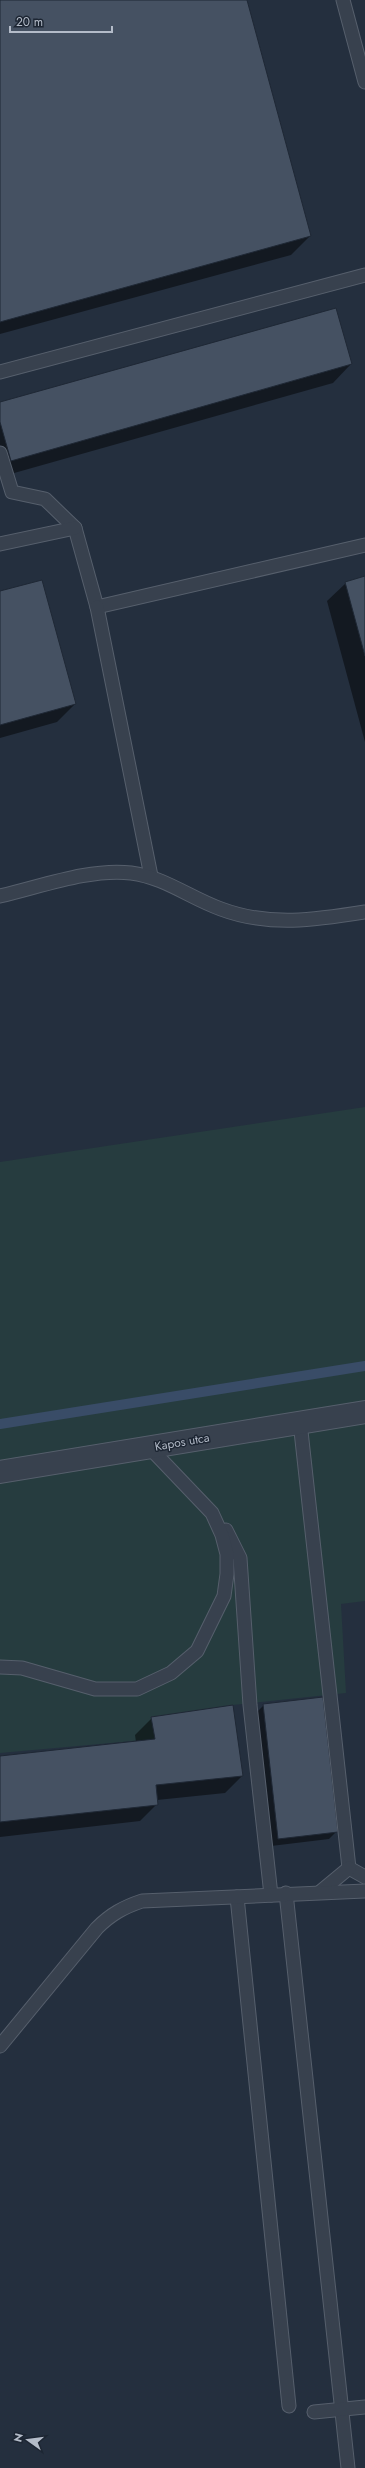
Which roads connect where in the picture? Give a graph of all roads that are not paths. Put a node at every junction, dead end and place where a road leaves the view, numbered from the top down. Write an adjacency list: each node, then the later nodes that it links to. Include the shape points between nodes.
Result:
1 (343, 0): 2 (lane)
2 (365, 82)
3 (365, 275): 4 (lane)
4 (0, 372)
5 (0, 453): 6 (lane, via 12,492 45,499)
6 (75, 528): 7 (lane); 9 (lane)
7 (0, 544)
8 (365, 545): 9 (lane)
9 (97, 607): 10 (lane)
10 (151, 876): 11 (lane, via 130,872 100,873); 12 (lane, via 221,910 261,919 309,921)
11 (0, 896)
12 (365, 912)
13 (365, 1412): 14 (street, Kapos utca)
14 (300, 1422): 15 (street, Kapos utca); 19 (lane)
15 (149, 1447): 16 (street, Kapos utca); 17 (lane)
16 (0, 1472)
17 (212, 1513): 18 (lane, via 222,1534 227,1554 224,1596 197,1651 171,1673 137,1689 95,1689 22,1668); 24 (lane, via 230,1535 240,1558 250,1705)
18 (0, 1667)
19 (349, 1868): 20 (lane); 22 (lane)
20 (365, 1877)
21 (365, 1891): 22 (lane)
22 (320, 1892): 23 (lane)
23 (286, 1894): 24 (lane); 29 (lane)
24 (270, 1895): 25 (lane)
25 (237, 1897): 26 (lane, via 142,1901 110,1914); 27 (lane)
26 (0, 2046)
27 (289, 2406)
28 (365, 2407): 29 (lane)
29 (341, 2409): 30 (lane); 31 (lane)
30 (314, 2412)
31 (348, 2468)

